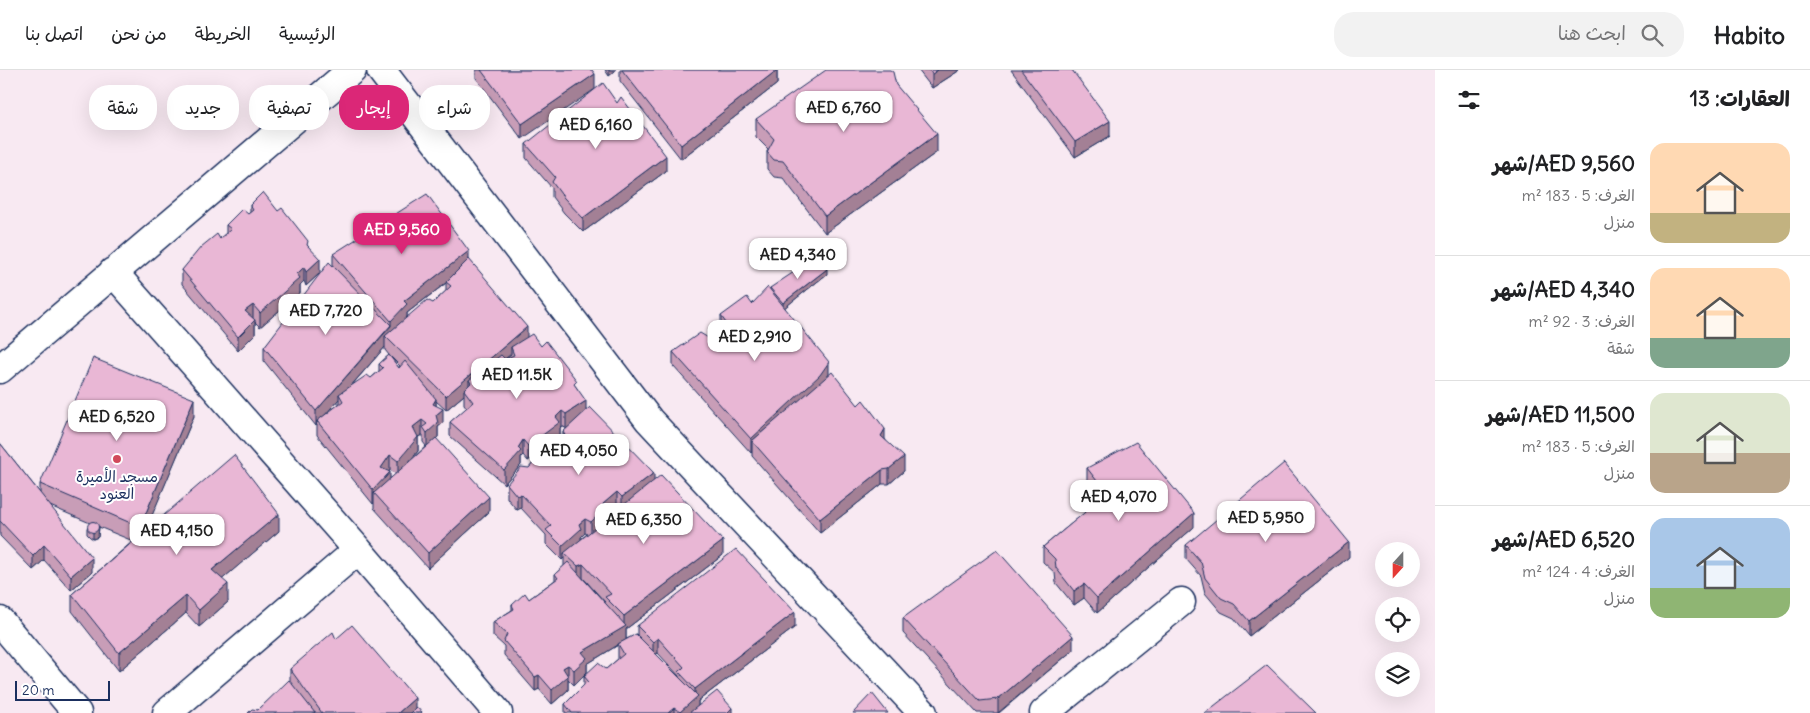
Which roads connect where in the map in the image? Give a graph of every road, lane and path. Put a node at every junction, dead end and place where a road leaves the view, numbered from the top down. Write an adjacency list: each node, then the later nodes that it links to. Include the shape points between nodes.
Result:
1 (352, 70): 3 (street)
2 (381, 70): 11 (street, via 649,420)
3 (114, 272): 4 (street); 5 (street)
4 (0, 369)
5 (358, 550): 9 (street); 10 (street)
6 (1181, 602): 12 (street)
7 (0, 622): 8 (street)
8 (77, 713)
9 (167, 713)
10 (498, 713)
11 (923, 713)
12 (1044, 713)

